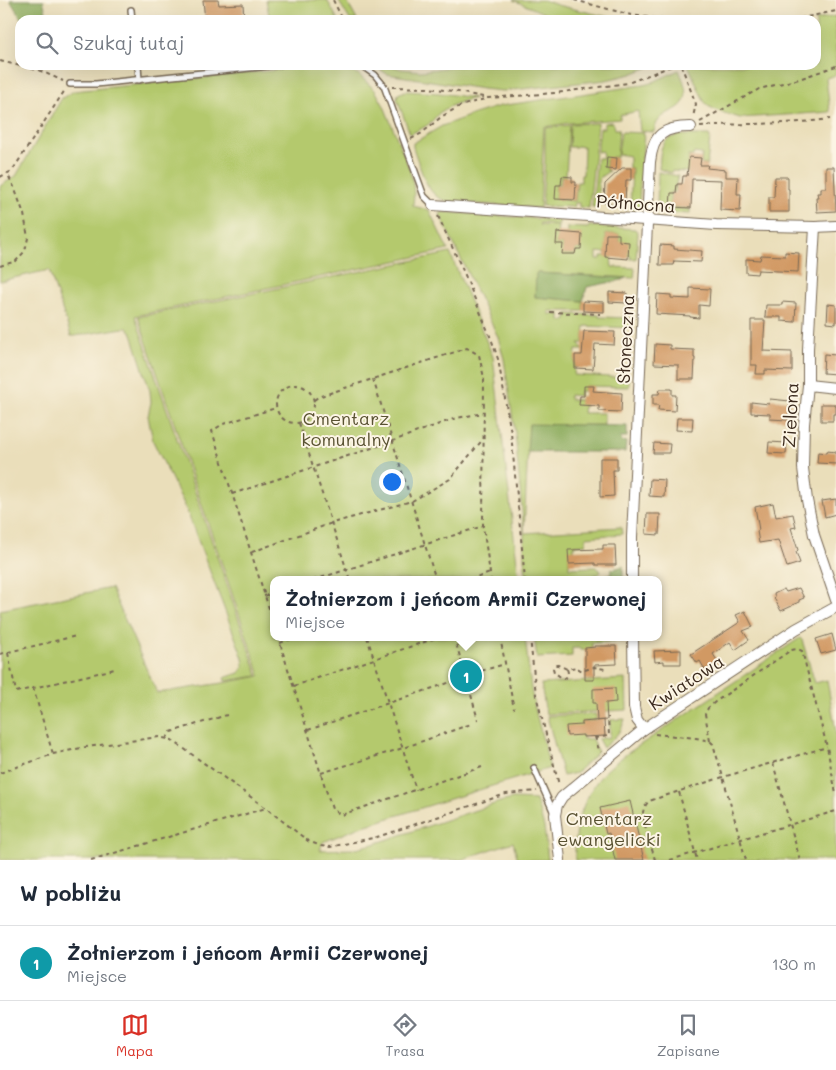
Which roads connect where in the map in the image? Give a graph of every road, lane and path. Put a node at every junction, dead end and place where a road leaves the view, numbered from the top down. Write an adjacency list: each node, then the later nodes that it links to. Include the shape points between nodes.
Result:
1 (333, 0): 6 (path)
2 (574, 0): 7 (path)
3 (131, 10): 5 (lane)
4 (836, 11): 8 (path)
5 (132, 15)
6 (340, 15)
7 (631, 15)
8 (816, 15)
9 (0, 61): 10 (path)
10 (15, 65)
11 (836, 66): 23 (path, via 758,89)
12 (36, 70): 19 (path)
13 (138, 70): 18 (lane)
14 (232, 70): 18 (lane)
15 (367, 70): 20 (lane)
16 (661, 70): 21 (path, via 628,83)
17 (683, 70): 23 (path, via 696,104)
18 (139, 80): 19 (lane)
19 (70, 84): 25 (path)
20 (384, 86): 21 (path, via 453,91); 24 (lane)
21 (488, 98): 24 (path, via 460,106 441,116 422,133)
22 (830, 119): 23 (path, via 805,123)
23 (691, 127): 28 (street, Słoneczna, via 670,128 663,132 652,148)
24 (405, 142): 27 (lane, via 424,196)
25 (7, 174): 26 (path); 31 (path, via 24,214 28,238 25,251 16,261)
26 (0, 177)
27 (433, 205): 28 (street, Północna); 57 (path, via 498,359 511,433)
28 (647, 220): 30 (street, Północna); 58 (street, Słoneczna)
29 (836, 226): 30 (street, Północna)
30 (815, 227): 35 (street, Zielona)
31 (0, 266)
32 (550, 312): 33 (path)
33 (601, 314)
34 (373, 379): 37 (path); 39 (path, via 468,348 478,355 484,378); 42 (path)
35 (808, 385): 36 (street); 61 (street, Zielona, via 804,424 807,500 814,535)
36 (836, 388)
37 (314, 400): 38 (path, via 307,390 289,386 281,392); 40 (path, via 311,415)
38 (276, 408): 40 (path, via 282,418); 44 (path, via 223,424 212,431)
39 (484, 413): 41 (path); 42 (path, via 456,418)
40 (299, 423): 43 (path)
41 (484, 438): 45 (path, via 450,478); 47 (path)
42 (393, 441): 43 (path); 45 (path)
43 (313, 467): 44 (path); 46 (path)
44 (232, 494): 49 (path)
45 (412, 501): 46 (path); 48 (path)
46 (332, 524): 49 (path); 50 (path)
47 (483, 526): 48 (path); 51 (path)
48 (425, 545): 50 (path); 54 (path)
49 (250, 552): 60 (path)
50 (347, 569): 52 (path); 53 (path)
51 (490, 573): 55 (path); 56 (path)
52 (326, 576)
53 (349, 576)
54 (435, 576)
55 (481, 576)
56 (490, 576)
57 (525, 576)
58 (632, 576)
59 (270, 594): 60 (path)
60 (264, 596): 63 (path)
61 (836, 600)
62 (836, 607): 92 (street, Kwiatowa, via 796,629)
63 (270, 613)
64 (76, 636): 73 (path)
65 (286, 641): 72 (path)
66 (368, 641): 75 (path)
67 (428, 641): 75 (path)
68 (455, 641): 80 (path)
69 (501, 641): 76 (path)
70 (530, 641): 110 (path, via 536,695)
71 (633, 641): 92 (street, via 634,707 637,720)
72 (280, 643): 84 (path)
73 (8, 653): 74 (path); 85 (path, via 16,692)
74 (0, 654)
75 (374, 660): 84 (path); 86 (path)
76 (505, 664): 81 (path); 87 (path)
77 (604, 668): 79 (path)
78 (115, 669): 85 (path)
79 (567, 669): 79 (path, via 558,665 553,668 562,679 567,677)
80 (464, 670): 81 (path, via 473,667); 82 (path, via 458,672)
81 (474, 673): 83 (path, via 476,681)
82 (460, 679): 83 (path, via 462,685); 86 (path)
83 (468, 684): 90 (path)
84 (293, 686): 93 (path)
85 (33, 688): 98 (path)
86 (388, 703): 93 (path); 97 (path)
87 (514, 709)
88 (227, 715): 94 (path, via 171,732)
89 (608, 717): 99 (path, via 609,736 595,737 598,747)
90 (478, 720)
91 (471, 724): 97 (path)
92 (644, 729): 95 (path, via 656,734); 99 (street, Kwiatowa)
93 (307, 730): 104 (path)
94 (166, 739): 98 (path, via 159,737 104,744); 111 (path, via 172,740)
95 (710, 741): 96 (path, via 705,714 708,708 790,650 798,649 802,650); 105 (path)
96 (827, 747): 100 (path); 109 (path)
97 (403, 748): 104 (path); 106 (path)
98 (53, 754): 103 (path)
99 (608, 759): 110 (street, Kwiatowa)
100 (773, 763): 105 (path); 114 (path)
101 (485, 766): 106 (path)
102 (534, 768): 107 (lane)
103 (0, 773)
104 (321, 773): 106 (path, via 332,809 341,815)
105 (724, 777): 108 (path); 115 (path)
106 (416, 790)
107 (544, 790): 111 (path, via 506,794 377,837 330,847 308,841); 113 (lane)
108 (679, 792): 116 (path); 119 (path, via 649,801 643,811)
109 (836, 794)
110 (562, 797): 113 (street)
111 (266, 808): 117 (path)
112 (836, 810): 114 (path)
113 (555, 815): 118 (street)
114 (790, 824): 115 (path); 123 (path)
115 (740, 838): 116 (path); 122 (path)
116 (695, 852): 120 (path); 121 (path)
117 (91, 860)
118 (560, 860)
119 (655, 860)
120 (670, 860)
121 (697, 860)
122 (746, 860)
123 (800, 860)

